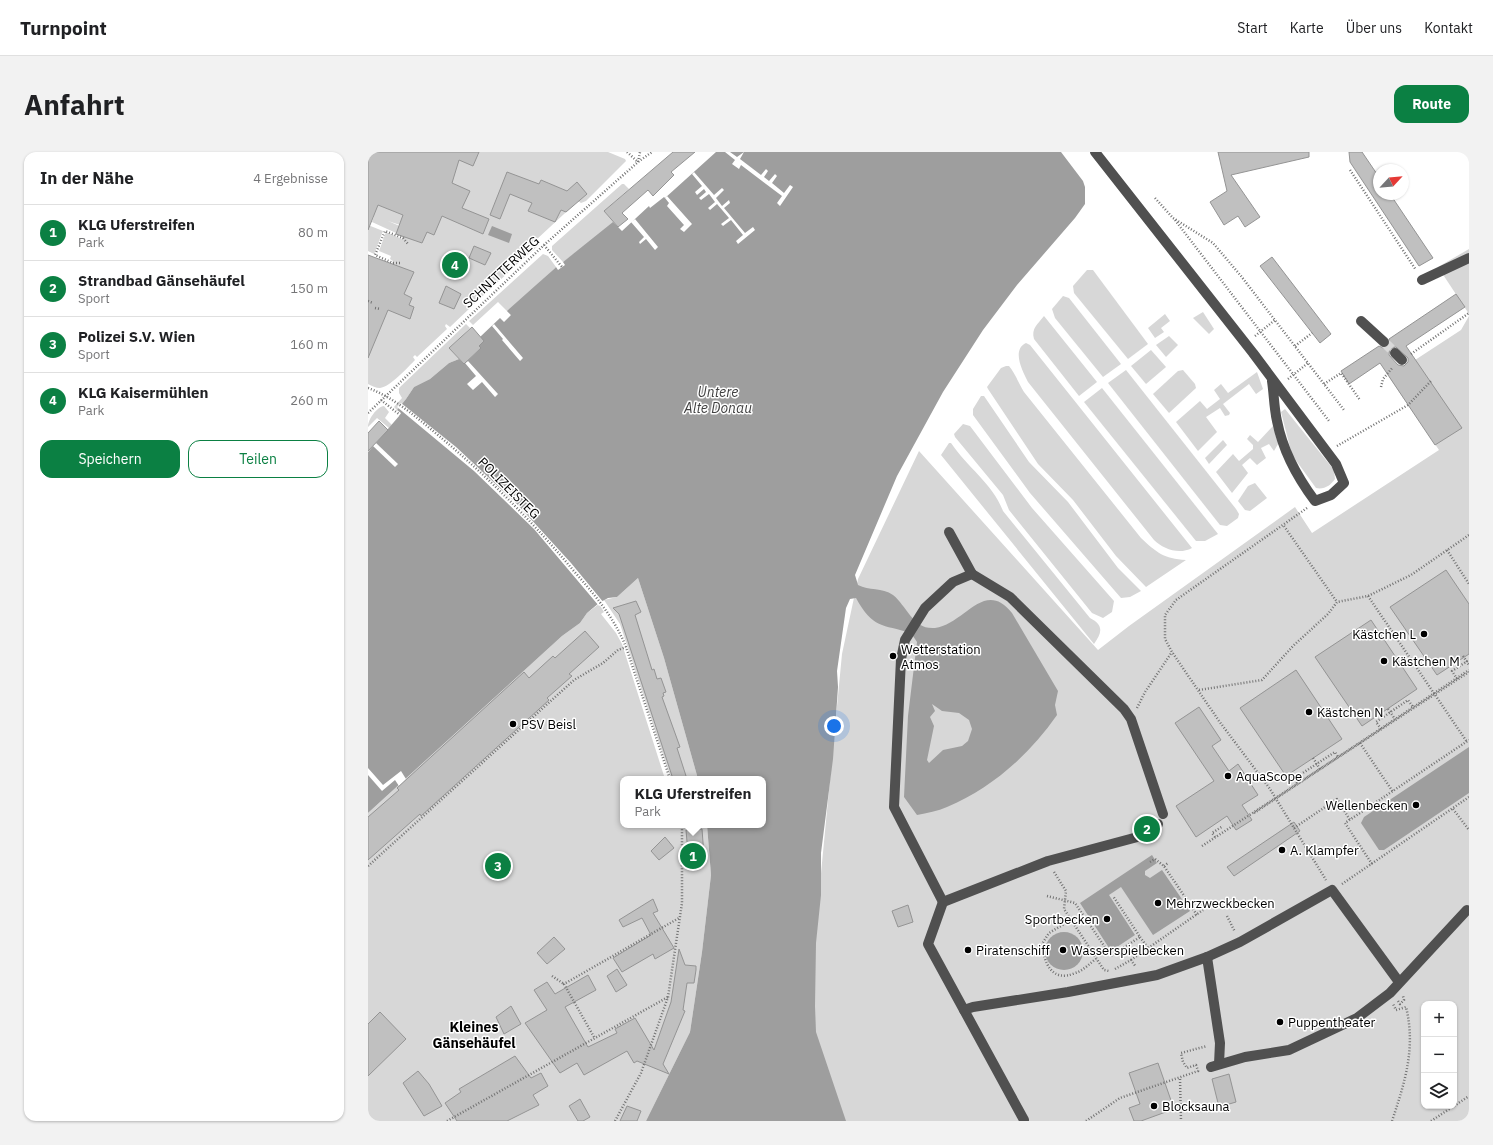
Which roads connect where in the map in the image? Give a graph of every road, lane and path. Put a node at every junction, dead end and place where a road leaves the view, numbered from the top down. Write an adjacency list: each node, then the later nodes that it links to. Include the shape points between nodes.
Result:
1 (626, 152): 5 (path)
2 (640, 152): 5 (path)
3 (652, 152): 5 (path, SCHNITTERWEG)
4 (1095, 152): 25 (street)
5 (638, 162): 10 (path, SCHNITTERWEG)
6 (1350, 170): 14 (path)
7 (1155, 198): 8 (path)
8 (1173, 218): 20 (path, via 1213,243); 22 (path)
9 (408, 244): 12 (path, via 403,238 386,230 375,255)
10 (544, 245): 13 (path); 34 (path, SCHNITTERWEG)
11 (1469, 258): 14 (street)
12 (400, 264)
13 (562, 268)
14 (1422, 280)
15 (368, 301): 16 (path)
16 (373, 303)
17 (376, 308): 18 (path)
18 (380, 309)
19 (1469, 313): 32 (path, via 1399,357 1383,379)
20 (1275, 320): 22 (path); 26 (path)
21 (1361, 321): 24 (street)
22 (1261, 332): 25 (path); 28 (path)
23 (1312, 333): 26 (path)
24 (1384, 342)
25 (1245, 344): 31 (street)
26 (1295, 346): 27 (path)
27 (1308, 363): 28 (path); 30 (path)
28 (1294, 375): 31 (path); 40 (path)
29 (1431, 381): 41 (path, via 1408,405)
30 (1324, 384): 36 (path, via 1341,374); 37 (path)
31 (1275, 385): 41 (street); 42 (street, via 1277,421 1288,459 1300,482)
32 (1381, 387)
33 (368, 388): 34 (path, POLIZEISTEG)
34 (385, 395): 35 (path, SCHNITTERWEG); 51 (path, POLIZEISTEG, via 449,444 504,495 563,558 606,610 619,629)
35 (381, 400): 38 (path, SCHNITTERWEG); 39 (path)
36 (1360, 400)
37 (1344, 410)
38 (368, 413)
39 (400, 415)
40 (1329, 421)
41 (1327, 453): 42 (street, via 1336,464 1344,483 1331,495)
42 (1315, 501): 43 (path)
43 (1284, 526): 50 (path); 52 (path, via 1176,600 1165,615 1165,639)
44 (949, 532): 47 (street)
45 (1469, 535): 46 (path)
46 (1447, 550): 48 (path); 49 (path, via 1410,575)
47 (972, 574): 62 (street, via 1010,597 1124,709); 97 (street, via 953,582 925,608 905,640 901,659 894,807)
48 (1469, 584)
49 (1368, 596): 50 (path); 59 (path)
50 (1337, 602): 58 (path, via 1262,680)
51 (626, 646): 71 (path, POLIZEISTEG); 91 (path, via 574,680)
52 (1172, 652): 58 (path); 62 (path, via 1145,692)
53 (1463, 656): 54 (path, bridge)
54 (1468, 661): 55 (path, bridge); 57 (path, via 1452,671)
55 (1469, 665)
56 (1469, 671): 57 (path); 63 (path, bridge)
57 (1457, 680): 59 (path)
58 (1199, 690): 74 (path)
59 (1435, 694): 60 (path); 65 (path)
60 (1413, 707): 61 (path, via 1408,700); 64 (path)
61 (1389, 711): 63 (path, bridge); 64 (path, via 1376,722)
62 (1131, 719): 78 (street)
63 (1395, 719): 70 (path, bridge)
64 (1381, 729): 66 (path)
65 (1468, 741): 73 (path)
66 (1360, 743): 67 (path); 73 (path)
67 (1338, 756): 69 (path, via 1335,752); 72 (path)
68 (1313, 758): 69 (path, bridge)
69 (1316, 764): 70 (path, bridge); 72 (path, via 1295,778)
70 (1320, 769): 77 (path, bridge)
71 (669, 776)
72 (1297, 783): 74 (path)
73 (1393, 792): 79 (path)
74 (1275, 797): 83 (path); 85 (path)
75 (1469, 797): 76 (path)
76 (1453, 809): 84 (path); 90 (path)
77 (1254, 813)
78 (1163, 814)
79 (1350, 820): 83 (path, via 1337,799); 90 (path, via 1345,823)
80 (1158, 824): 87 (street, via 1145,835)
81 (1223, 826): 85 (path, via 1212,833)
82 (682, 828): 102 (path, via 682,903)
83 (1294, 828): 93 (path)
84 (1469, 830)
85 (1214, 837): 86 (path)
86 (1202, 846)
87 (1048, 861): 96 (path, via 1066,891); 97 (street)
88 (1150, 862): 92 (path, via 1155,859)
89 (1168, 863): 92 (path)
90 (1372, 864): 93 (path)
91 (368, 866)
92 (1164, 866): 100 (path)
93 (1332, 890): 105 (street); 112 (street)
94 (1047, 896): 96 (path)
95 (1113, 896): 104 (path)
96 (1065, 900): 103 (path, via 1064,909); 104 (path, via 1075,903 1111,956)
97 (943, 902): 115 (street, via 928,944)
98 (1203, 910): 100 (path)
99 (1468, 911): 112 (street)
100 (1197, 915): 106 (path)
101 (1227, 916): 105 (path)
102 (679, 918): 113 (path); 114 (path)
103 (1071, 920): 108 (path); 108 (path, via 1049,933 1042,944 1045,964 1054,973 1063,976 1076,973)
104 (1140, 937): 106 (path)
105 (1240, 942): 107 (street)
106 (1148, 948): 109 (path)
107 (1207, 957): 111 (street); 117 (street)
108 (1097, 959): 109 (path, via 1104,970 1112,971)
109 (1131, 960): 111 (path)
110 (552, 976): 113 (path)
111 (1142, 978): 115 (street)
112 (1399, 982): 117 (street, via 1390,993 1357,1018 1289,1050 1215,1065); 127 (path, via 1404,1000 1400,1004 1397,998 1392,1001 1396,1010 1406,1007 1411,1025 1410,1052 1406,1078)
113 (564, 984): 116 (path)
114 (668, 997): 116 (path); 124 (path, via 641,1073)
115 (964, 1010): 122 (street)
116 (594, 1037): 123 (path)
117 (1220, 1043): 118 (path, via 1181,1053 1187,1068 1196,1065 1198,1071)
118 (1180, 1078): 125 (path, via 1120,1098); 126 (path)
119 (1469, 1096): 120 (path)
120 (1457, 1104)
121 (1449, 1109): 128 (path)
122 (1024, 1120)
123 (447, 1121)
124 (615, 1121)
125 (1086, 1121)
126 (1181, 1121)
127 (1392, 1121)
128 (1431, 1121)

